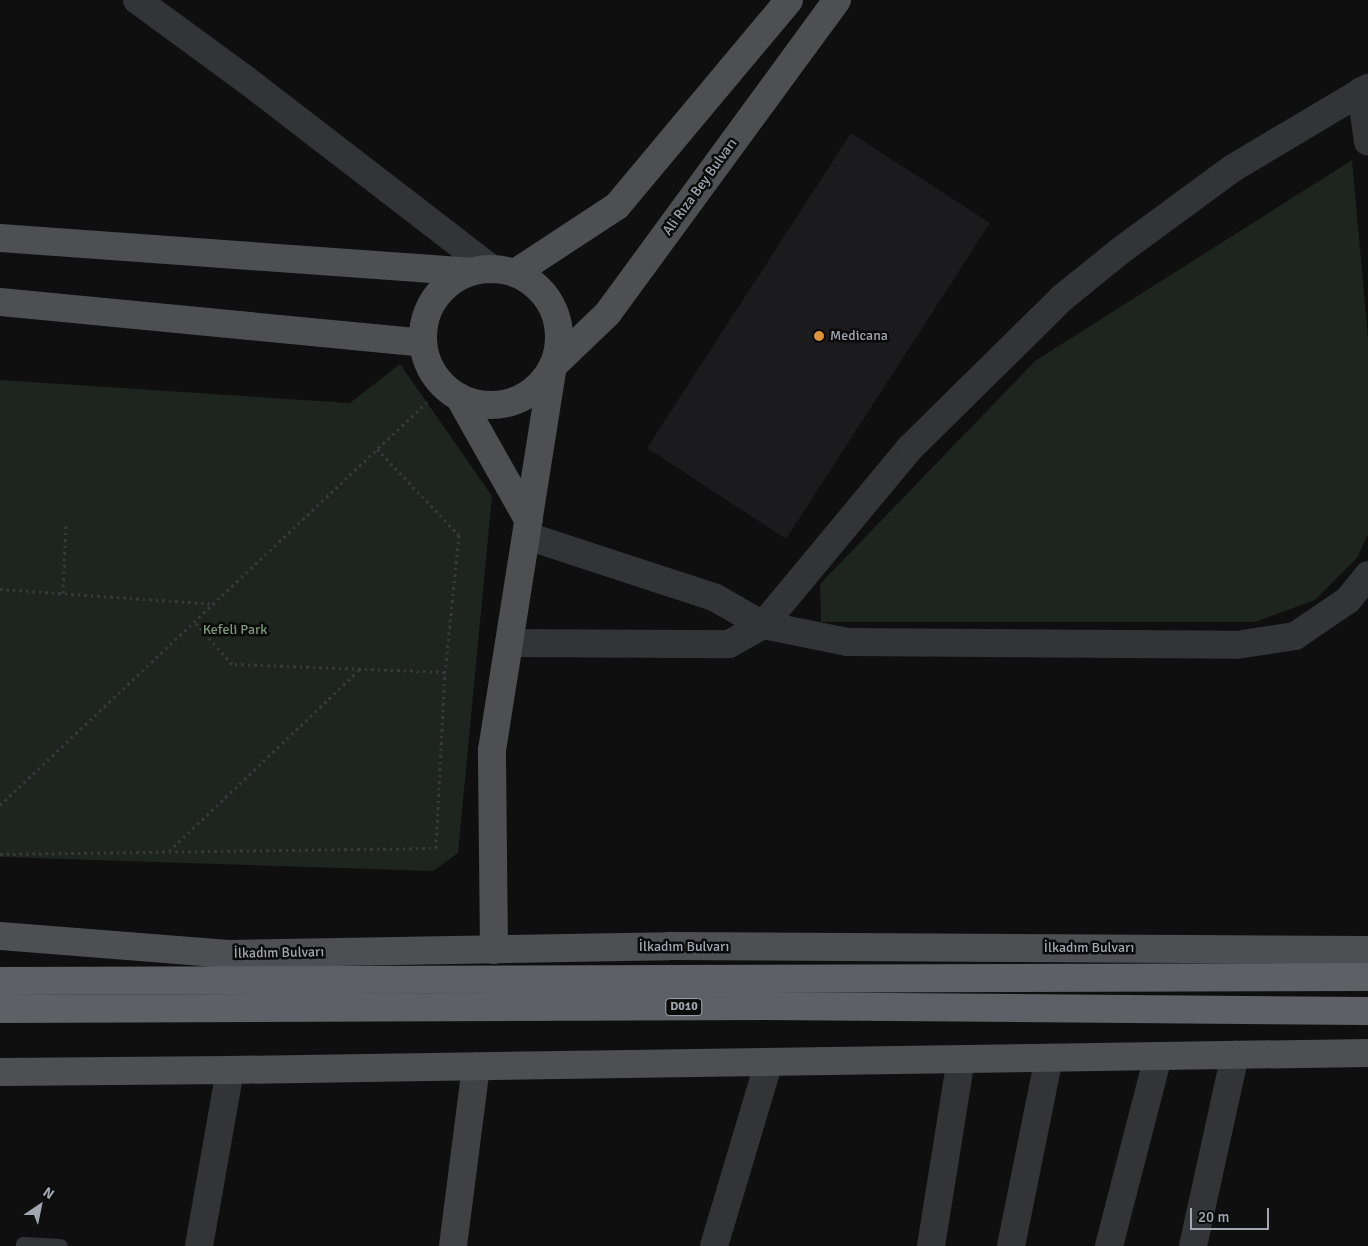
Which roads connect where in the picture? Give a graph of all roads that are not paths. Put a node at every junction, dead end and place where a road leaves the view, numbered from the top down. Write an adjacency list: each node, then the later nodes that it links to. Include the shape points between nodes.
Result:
1 (137, 0): 7 (street, via 245,79)
2 (790, 0): 7 (main road, via 617,206)
3 (837, 0): 10 (main road, Ali Rıza Bey Bulvarı, via 608,313)
4 (1364, 90): 5 (street); 14 (street, via 1233,168 1062,298 910,448)
5 (1368, 142)
6 (0, 238): 7 (main road)
7 (492, 271): 9 (main road, via 450,282 434,299 425,320); 10 (main road, via 535,285 550,302 558,322 559,344)
8 (0, 302): 9 (main road)
9 (423, 343): 11 (main road, via 429,365 441,384)
10 (554, 366): 11 (main road, via 541,384 523,398 502,404 480,404); 12 (main road)
11 (459, 397): 12 (main road)
12 (528, 528): 14 (street, via 714,597); 15 (main road)
13 (1368, 575): 14 (street, via 1348,600 1295,636 1236,645 847,642)
14 (763, 626): 15 (street, via 728,644)
15 (509, 643): 17 (main road, via 492,750)
16 (0, 936): 17 (main road, İlkadım Bulvarı, via 228,954)
17 (494, 950): 18 (main road, İlkadım Bulvarı, via 669,946)
18 (1368, 950)
19 (1368, 977): 20 (highway, İlkadım Bulvarı / D010)
20 (0, 981)
21 (0, 1009): 22 (highway, D010, via 764,1006)
22 (1368, 1011)
23 (1368, 1053): 24 (main road)
24 (1235, 1055): 25 (main road); 40 (street)
25 (1158, 1056): 26 (main road); 39 (street)
26 (1050, 1058): 27 (main road); 38 (street)
27 (961, 1059): 28 (main road); 37 (street)
28 (769, 1062): 29 (main road); 36 (street)
29 (476, 1066): 30 (main road); 35 (main road)
30 (230, 1070): 31 (main road); 34 (street)
31 (0, 1072)
32 (22, 1246): 33 (lane)
33 (60, 1246)
34 (199, 1246)
35 (453, 1246)
36 (714, 1246)
37 (932, 1246)
38 (1012, 1246)
39 (1109, 1246)
40 (1193, 1246)

